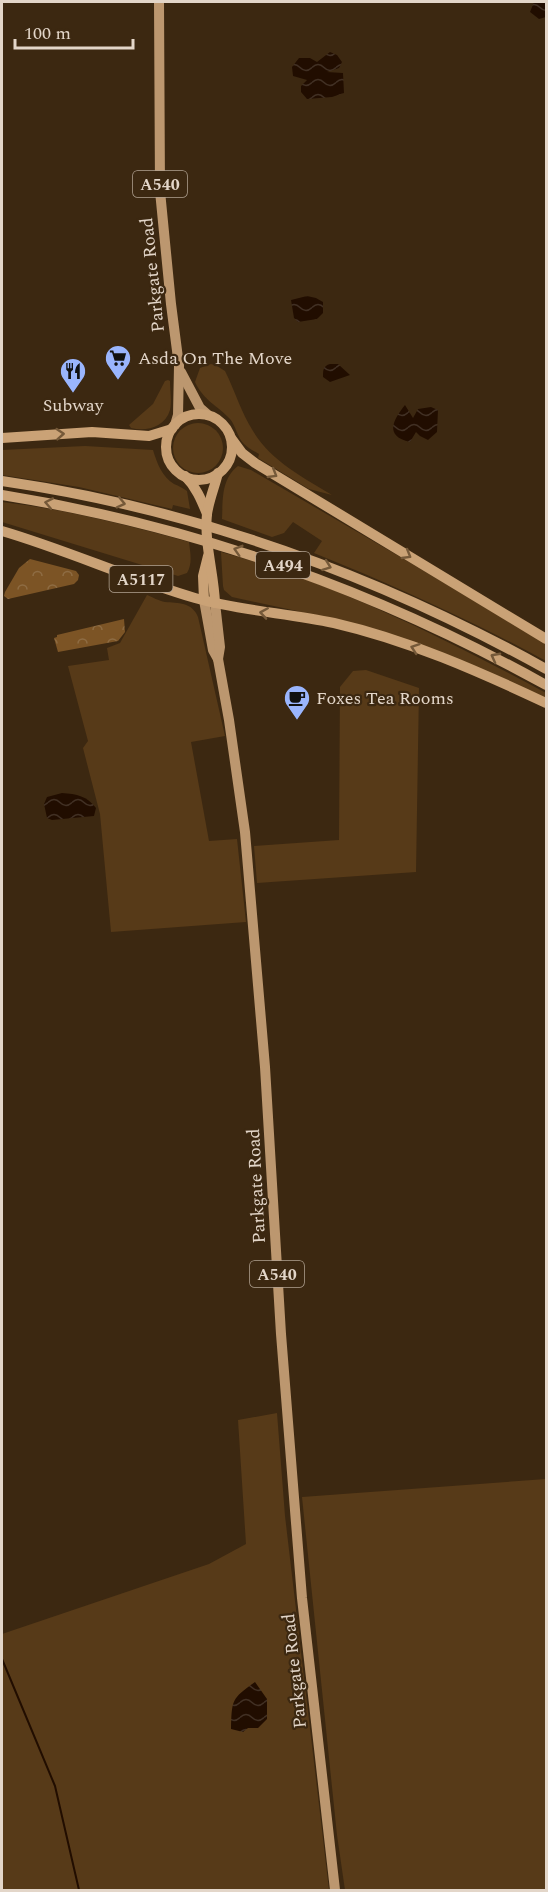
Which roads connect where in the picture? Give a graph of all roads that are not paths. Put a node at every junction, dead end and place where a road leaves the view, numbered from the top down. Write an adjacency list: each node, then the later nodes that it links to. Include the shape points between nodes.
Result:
1 (159, 2): 2 (main road, Parkgate Road / A540, via 160,191)
2 (179, 366): 3 (main road, Parkgate Road / A540, via 189,390); 4 (main road, Parkgate Road / A540, via 180,396)
3 (208, 415): 4 (highway, via 190,415); 6 (highway, via 220,422)
4 (173, 427): 5 (highway, one-way to 4, via 92,432 149,436); 8 (highway, via 167,452 175,469)
5 (2, 438)
6 (231, 438): 7 (highway, via 231,455); 14 (highway, one-way to 14, via 242,453 262,467)
7 (219, 473): 8 (highway, via 202,479); 11 (highway, Parkgate Road / A540)
8 (185, 476): 11 (highway, Parkgate Road / A540, via 198,492)
9 (2, 481): 15 (highway, A494, one-way to 15, via 144,508 284,550 402,597)
10 (2, 495): 16 (highway, A494, one-way to 10, via 429,624 279,563 183,533)
11 (207, 514): 13 (highway, Parkgate Road / A540, via 214,579)
12 (2, 531): 13 (highway, A5117)
13 (210, 601): 17 (highway, one-way to 13, via 454,662 382,637 333,623); 18 (main road, Parkgate Road / A540, via 245,832 302,1598)
14 (546, 639)
15 (546, 669)
16 (546, 684)
17 (546, 703)
18 (335, 1890)

